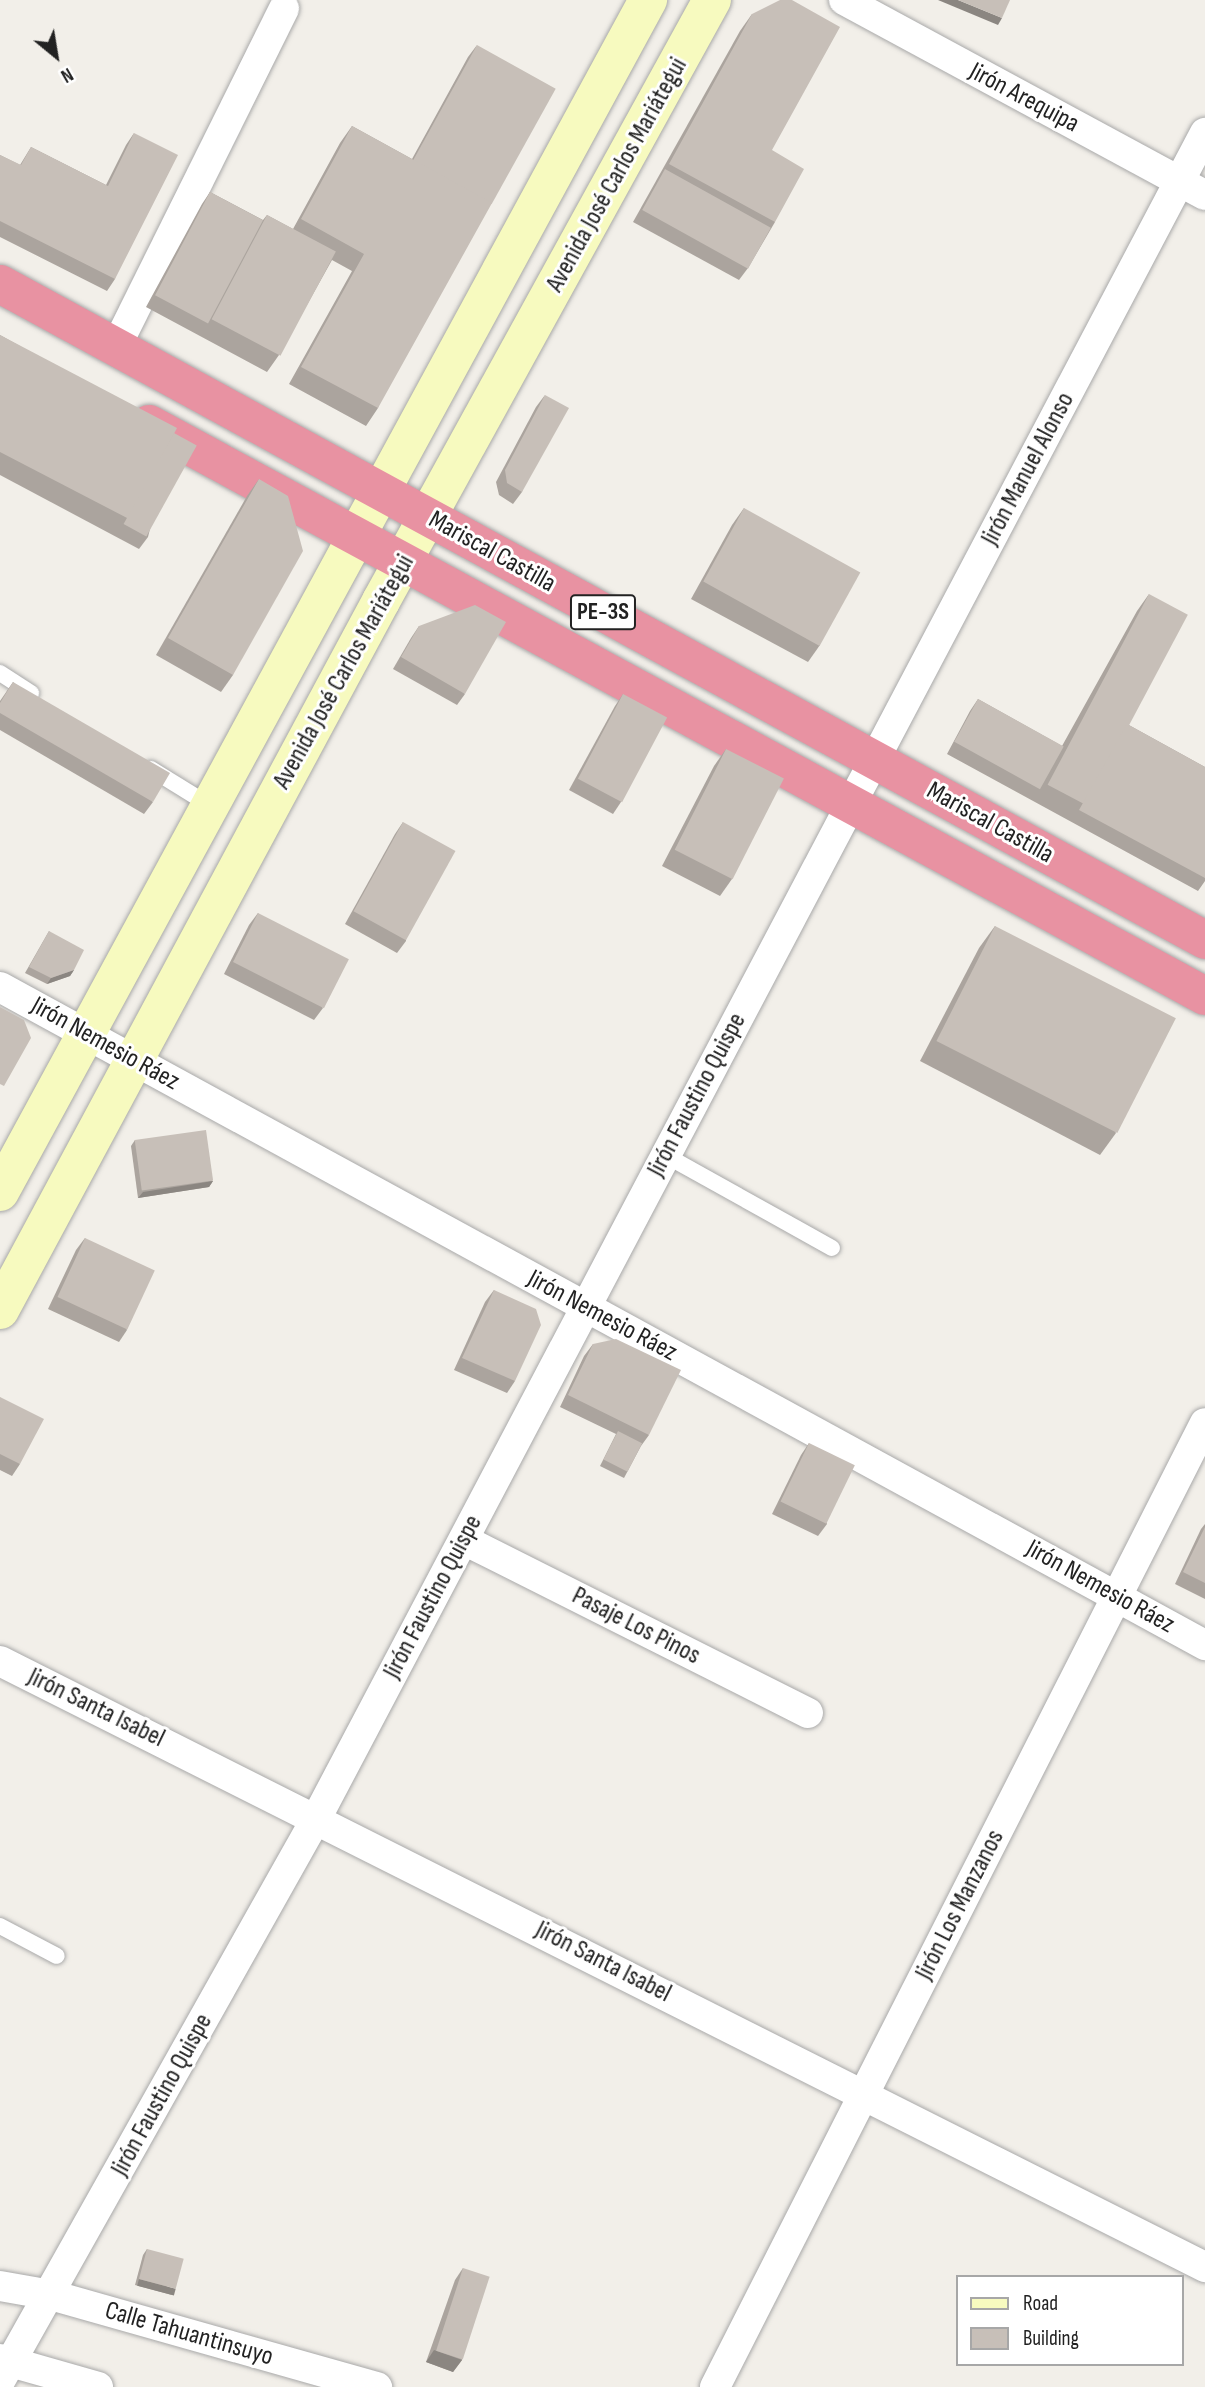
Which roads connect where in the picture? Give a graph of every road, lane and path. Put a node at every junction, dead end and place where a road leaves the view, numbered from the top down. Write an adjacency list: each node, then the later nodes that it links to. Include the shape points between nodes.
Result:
1 (648, 0): 10 (main road, Avenida José Carlos Mariátegui)
2 (712, 0): 11 (main road, Avenida José Carlos Mariátegui)
3 (844, 0): 6 (street, Jirón Arequipa)
4 (284, 8): 8 (street)
5 (1205, 132): 6 (street, Jirón Manuel Alonso)
6 (1192, 188): 16 (street, Jirón Manuel Alonso)
7 (0, 284): 8 (highway, Mariscal Castilla / PE-3S)
8 (116, 347): 10 (highway, Mariscal Castilla / PE-3S)
9 (120, 408): 12 (highway, Mariscal Castilla / PE-3S)
10 (380, 491): 11 (highway, Mariscal Castilla / PE-3S); 12 (main road, Avenida José Carlos Mariátegui)
11 (430, 518): 13 (main road, Avenida José Carlos Mariátegui); 16 (highway, Mariscal Castilla / PE-3S)
12 (355, 537): 13 (highway, Mariscal Castilla / PE-3S); 19 (main road, Avenida José Carlos Mariátegui)
13 (403, 564): 18 (highway, Mariscal Castilla / PE-3S); 24 (main road, Avenida José Carlos Mariátegui)
14 (0, 673): 15 (lane)
15 (47, 703)
16 (874, 760): 18 (street, Jirón Manuel Alonso); 20 (highway, Mariscal Castilla / PE-3S)
17 (140, 762): 19 (lane)
18 (850, 804): 22 (highway, Mariscal Castilla / PE-3S); 25 (street, Jirón Faustino Quispe)
19 (211, 806): 23 (main road, Avenida José Carlos Mariátegui)
20 (1205, 940)
21 (0, 987): 23 (street, Jirón Nemesio Ráez)
22 (1205, 996)
23 (87, 1032): 24 (street, Jirón Nemesio Ráez); 26 (main road, Avenida José Carlos Mariátegui)
24 (135, 1059): 28 (street, Jirón Nemesio Ráez); 29 (main road, Avenida José Carlos Mariátegui)
25 (665, 1155): 27 (lane); 28 (street, Jirón Faustino Quispe)
26 (0, 1192)
27 (832, 1248)
28 (584, 1306): 31 (street, Jirón Faustino Quispe); 32 (street, Jirón Nemesio Ráez)
29 (0, 1310)
30 (1205, 1423): 32 (street, Jirón Los Manzanos)
31 (464, 1540): 35 (street, Pasaje Los Pinos); 36 (street, Jirón Faustino Quispe)
32 (1117, 1596): 33 (street, Jirón Nemesio Ráez); 39 (street, Jirón Los Manzanos)
33 (1205, 1645)
34 (0, 1661): 36 (street, Jirón Santa Isabel)
35 (808, 1713)
36 (317, 1817): 39 (street, Jirón Santa Isabel); 42 (street, Jirón Faustino Quispe)
37 (0, 1926): 38 (lane)
38 (57, 1956)
39 (864, 2094): 40 (street, Jirón Santa Isabel); 46 (street, Jirón Los Manzanos)
40 (1205, 2267)
41 (0, 2286): 42 (street, Calle Tahuantinsuyo)
42 (51, 2295): 43 (street, Jirón Faustino Quispe); 45 (street, Calle Tahuantinsuyo)
43 (4, 2368): 44 (street)
44 (97, 2387)
45 (377, 2387)
46 (715, 2387)

